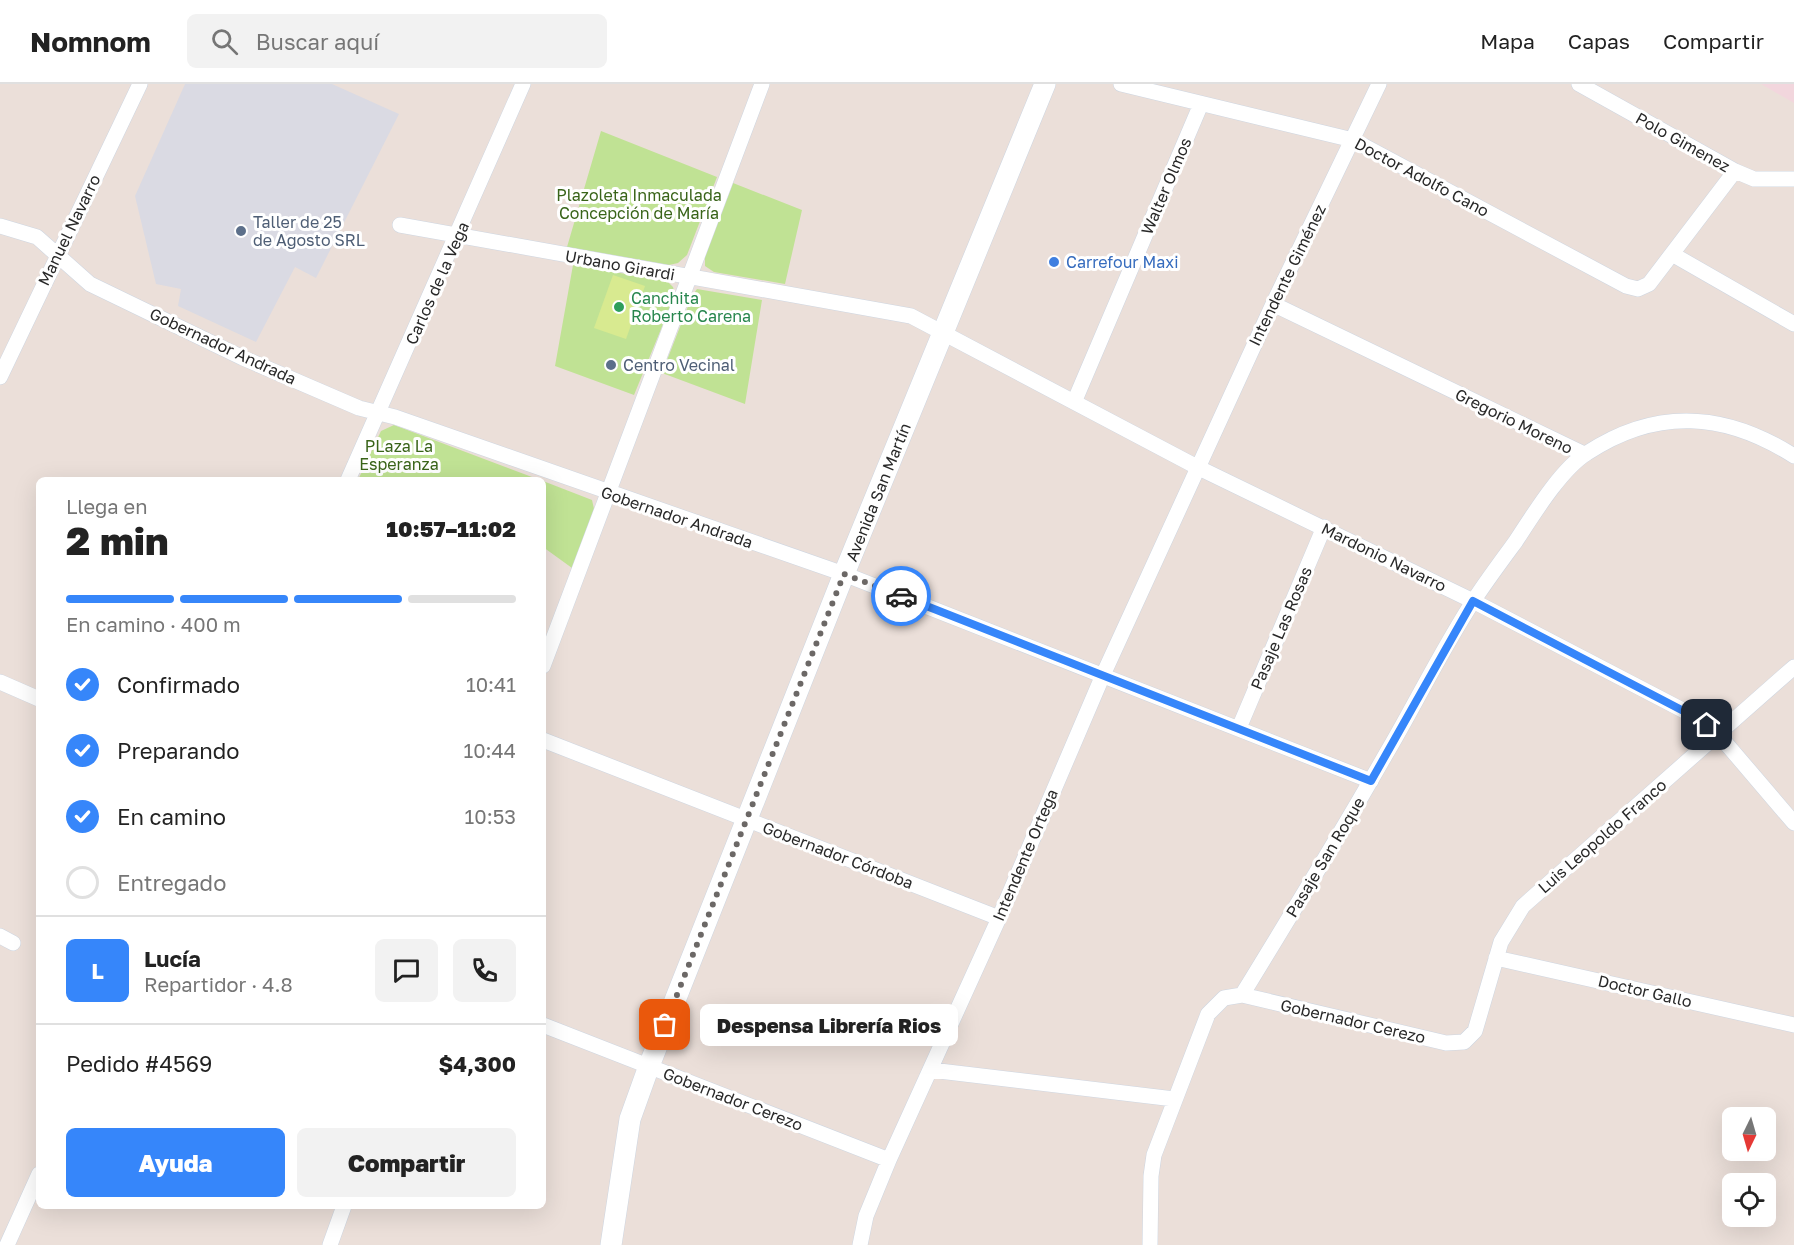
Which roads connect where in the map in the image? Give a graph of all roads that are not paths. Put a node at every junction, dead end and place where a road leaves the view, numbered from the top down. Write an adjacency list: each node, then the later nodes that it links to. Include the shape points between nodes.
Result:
1 (140, 84): 15 (street, Manuel Navarro)
2 (523, 84): 14 (street, Carlos de la Vega)
3 (762, 84): 17 (street)
4 (1045, 84): 20 (main road, Avenida San Martín)
5 (1122, 84): 8 (street, Doctor Adolfo Cano)
6 (1379, 84): 9 (street, Intendente Giménez)
7 (1579, 84): 10 (street, Polo Gimenez)
8 (1201, 104): 9 (street, Doctor Adolfo Cano); 23 (street, Walter Olmos)
9 (1353, 140): 16 (street, Doctor Adolfo Cano, via 1626,286 1638,290 1648,284); 18 (street, Intendente Giménez)
10 (1735, 171): 11 (street, Polo Gimenez, via 1754,178); 16 (street)
11 (1794, 179)
12 (400, 225): 14 (street, Urbano Girardi)
13 (0, 226): 15 (street, Gobernador Andrada, via 37,237)
14 (458, 235): 17 (street, Urbano Girardi); 24 (street, Carlos de la Vega)
15 (58, 253): 21 (street, Manuel Navarro); 24 (street, Gobernador Andrada, via 90,284 243,358)
16 (1672, 254): 19 (street)
17 (689, 278): 20 (street, Urbano Girardi, via 911,316); 29 (street)
18 (1273, 304): 25 (street, Gregorio Moreno); 27 (street, Intendente Giménez)
19 (1794, 324)
20 (943, 331): 23 (street, Mardonio Navarro); 31 (main road, Avenida San Martín)
21 (4, 359): 22 (street, Manuel Navarro)
22 (0, 377)
23 (1075, 400): 27 (street, Mardonio Navarro)
24 (378, 413): 28 (street, Carlos de la Vega); 29 (street, Gobernador Andrada)
25 (1584, 454): 26 (street, Gregorio Moreno, via 1612,438 1666,420 1705,420 1739,428); 32 (street, Pasaje San Roque, via 1551,491)
26 (1794, 456)
27 (1197, 467): 30 (street, Mardonio Navarro); 35 (street, Intendente Ortega)
28 (349, 477)
29 (608, 493): 31 (street, Gobernador Andrada); 33 (street)
30 (1324, 528): 32 (street, Mardonio Navarro); 38 (street, Pasaje Las Rosas)
31 (844, 574): 35 (street, Gobernador Andrada); 42 (main road, Avenida San Martín)
32 (1473, 601): 39 (street, Mardonio Navarro, via 1695,717); 41 (street, Pasaje San Roque)
33 (546, 658)
34 (1794, 667): 39 (street, Luis Leopoldo Franco)
35 (1102, 675): 38 (street, Gobernador Andrada); 44 (street, Intendente Ortega)
36 (0, 682): 37 (street)
37 (36, 697)
38 (1239, 728): 41 (street, Gobernador Andrada)
39 (1718, 734): 43 (street, Mardonio Navarro); 45 (street, Luis Leopoldo Franco, via 1523,906)
40 (546, 741): 42 (street, Gobernador Córdoba)
41 (1371, 781): 46 (street, Pasaje San Roque)
42 (747, 819): 44 (street, Gobernador Córdoba); 50 (main road, Avenida San Martín)
43 (1794, 823)
44 (999, 918): 51 (street, Intendente Ortega)
45 (1496, 958): 47 (street, Doctor Gallo); 49 (street, Luis Leopoldo Franco, via 1475,1031)
46 (1242, 995): 49 (street, Gobernador Cerezo, via 1446,1043); 52 (street, via 1224,998 1208,1014)
47 (1794, 1025)
48 (546, 1026): 50 (street, Gobernador Cerezo)
49 (1464, 1042)
50 (649, 1066): 53 (street, Gobernador Cerezo); 58 (main road, Avenida San Martín, via 630,1119)
51 (931, 1070): 52 (street); 53 (street, Intendente Ortega)
52 (1174, 1099): 60 (street, via 1154,1155)
53 (889, 1160): 59 (street, Intendente Ortega, via 866,1216)
54 (36, 1181): 56 (street)
55 (343, 1209): 57 (street)
56 (8, 1245)
57 (330, 1245)
58 (611, 1245)
59 (860, 1245)
60 (1150, 1245)

